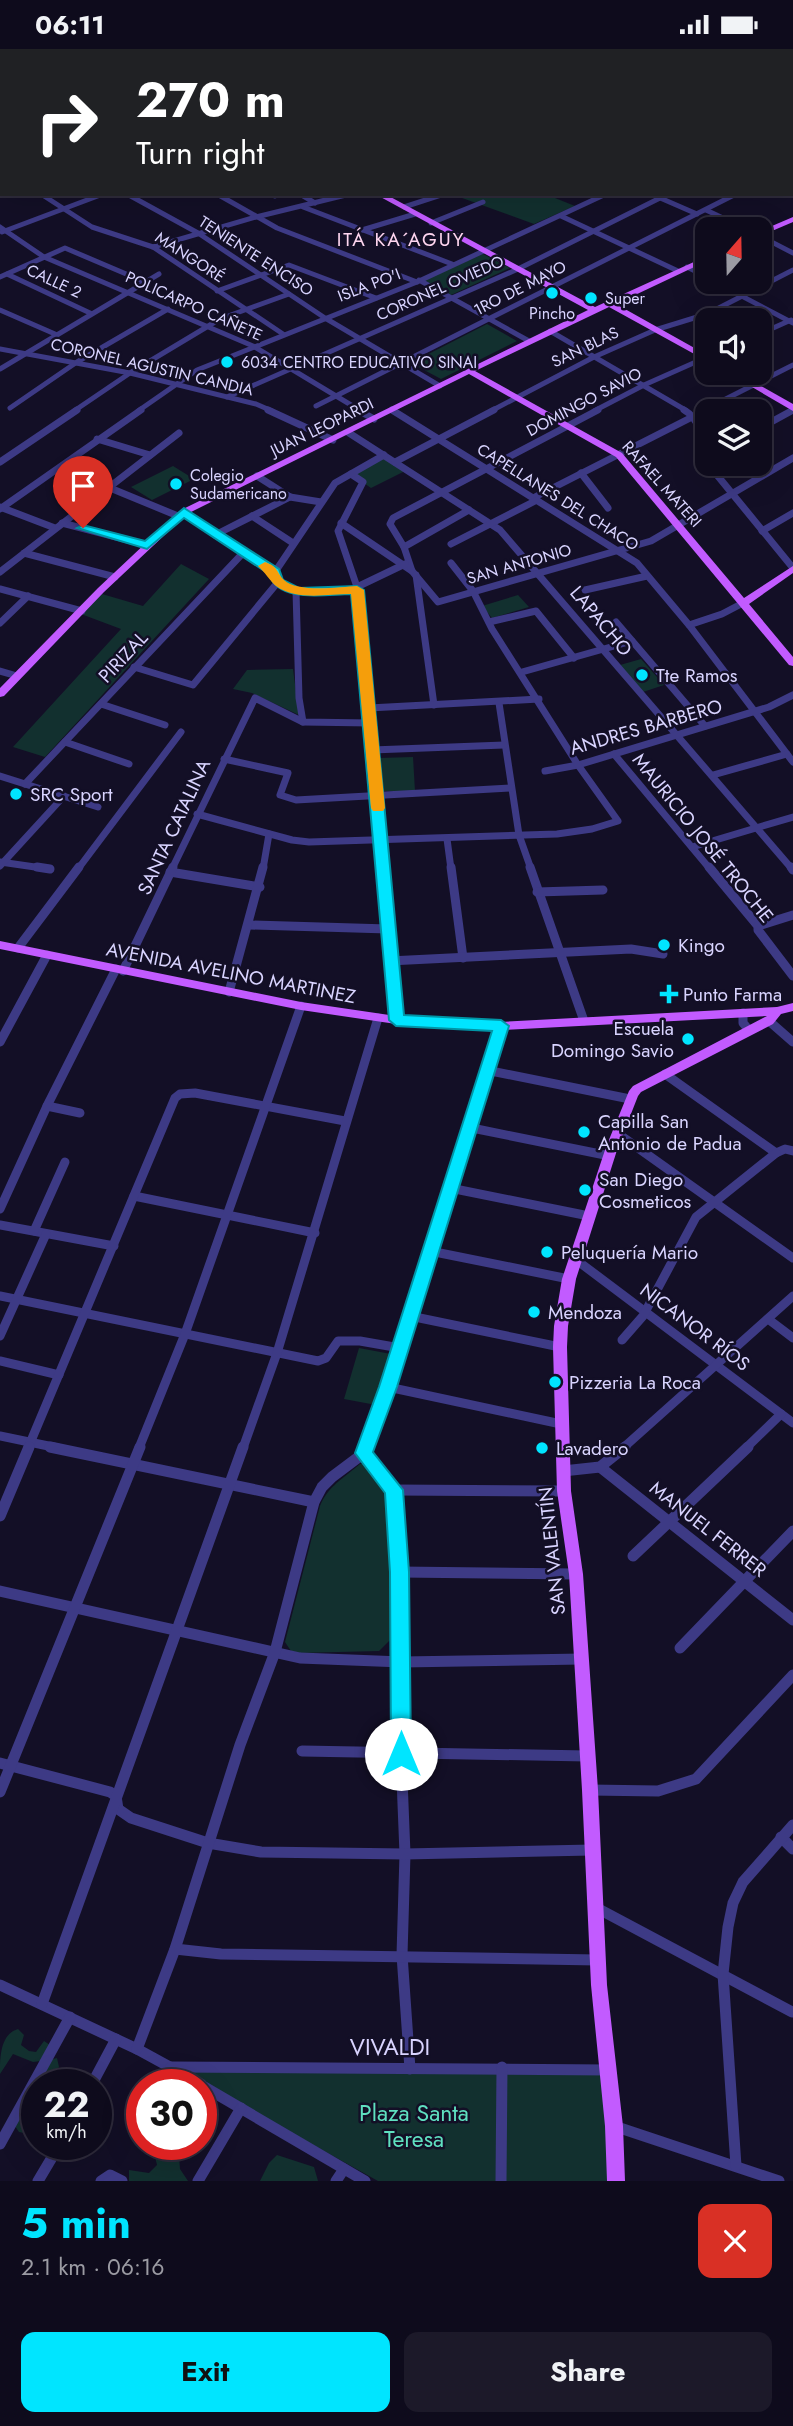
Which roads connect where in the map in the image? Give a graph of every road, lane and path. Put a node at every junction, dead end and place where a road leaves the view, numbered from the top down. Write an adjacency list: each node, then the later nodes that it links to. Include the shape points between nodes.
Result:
1 (44, 196): 17 (street, MANGORÉ)
2 (98, 196): 17 (street)
3 (131, 196): 30 (street, TENIENTE ENCISO)
4 (221, 196): 22 (street)
5 (303, 196): 14 (street)
6 (342, 196): 14 (street)
7 (383, 196): 16 (main road)
8 (438, 196): 16 (street)
9 (602, 196): 21 (street, ISLA PO'I)
10 (656, 196): 12 (street)
11 (732, 196): 18 (street, 1RO DE MAYO)
12 (660, 198): 20 (street); 29 (street, CORONEL OVIEDO)
13 (483, 202): 25 (street)
14 (315, 203): 15 (street)
15 (303, 207): 22 (street); 28 (street)
16 (404, 207): 19 (main road)
17 (63, 209): 27 (street); 32 (street, MANGORÉ, via 93,227)
18 (706, 209): 20 (street, 1RO DE MAYO); 23 (street)
19 (415, 214): 25 (main road); 28 (street)
20 (698, 214): 33 (street, 1RO DE MAYO)
21 (561, 216): 29 (street); 34 (street, ISLA PO'I)
22 (256, 217): 30 (street); 46 (street)
23 (722, 217)
24 (793, 219): 26 (main road)
25 (431, 223): 34 (main road)
26 (772, 229)
27 (2, 230): 36 (street, POLICARPO CAÑETE)
28 (362, 230): 38 (street)
29 (596, 232): 33 (street); 39 (street, CORONEL OVIEDO)
30 (198, 233): 32 (street); 44 (street, TENIENTE ENCISO)
31 (772, 242): 35 (street)
32 (153, 247): 49 (street, MANGORÉ)
33 (632, 248): 40 (street); 48 (street, 1RO DE MAYO)
34 (483, 251): 38 (street, ISLA PO'I); 39 (main road)
35 (793, 253)
36 (44, 257): 45 (street); 47 (street, via 65,248); 50 (street, POLICARPO CAÑETE)
37 (695, 263): 40 (main road, JUAN LEOPARDI)
38 (452, 264): 46 (street, ISLA PO'I)
39 (518, 269): 48 (main road); 55 (street, CORONEL OVIEDO)
40 (682, 269): 42 (street); 56 (main road, JUAN LEOPARDI)
41 (793, 270): 53 (street, SAN BLAS)
42 (695, 273)
43 (159, 274): 47 (street)
44 (259, 275): 49 (street); 51 (street, TENIENTE ENCISO); 54 (street, via 286,265)
45 (3, 276): 61 (street, CALLE 2)
46 (418, 281): 54 (street, ISLA PO'I); 55 (street)
47 (145, 282): 50 (street)
48 (551, 287): 60 (main road); 64 (street, 1RO DE MAYO)
49 (217, 291): 58 (street, MANGORÉ)
50 (127, 292): 57 (street, POLICARPO CAÑETE); 61 (street)
51 (289, 294): 58 (street); 63 (street, TENIENTE ENCISO)
52 (738, 294): 53 (street)
53 (744, 297): 65 (street); 69 (street, SAN BLAS)
54 (376, 298): 63 (street, ISLA PO'I)
55 (450, 299): 64 (street); 73 (street, CORONEL OVIEDO)
56 (609, 303): 60 (main road, JUAN LEOPARDI); 69 (main road)
57 (167, 309): 67 (street, POLICARPO CAÑETE); 80 (street)
58 (244, 309): 67 (street); 72 (street, MANGORÉ)
59 (0, 310): 62 (street)
60 (594, 310): 70 (main road, JUAN LEOPARDI)
61 (90, 313): 71 (street)
62 (12, 316): 66 (street); 71 (street)
63 (325, 318): 72 (street, ISLA PO'I); 73 (street, TENIENTE ENCISO)
64 (488, 319): 74 (street); 81 (street, 1RO DE MAYO)
65 (792, 321): 68 (street)
66 (0, 323)
67 (207, 326): 75 (street, POLICARPO CAÑETE); 87 (street)
68 (772, 329)
69 (655, 330): 77 (main road); 79 (street, SAN BLAS)
70 (550, 331): 74 (main road, JUAN LEOPARDI); 79 (street)
71 (55, 334): 78 (street)
72 (283, 334): 75 (street, ISLA PO'I)
73 (359, 339): 81 (street, TENIENTE ENCISO); 84 (street, CORONEL OVIEDO)
74 (529, 341): 86 (main road, JUAN LEOPARDI)
75 (253, 346): 84 (street, POLICARPO CAÑETE); 89 (street, ISLA PO'I)
76 (0, 349): 78 (street, CORONEL AGUSTIN CANDIA)
77 (695, 352)
78 (24, 353): 80 (street, CORONEL AGUSTIN CANDIA); 85 (street)
79 (594, 356): 90 (street); 95 (street, SAN BLAS)
80 (77, 362): 87 (street, CORONEL AGUSTIN CANDIA); 97 (street)
81 (402, 363): 92 (street, TENIENTE ENCISO); 93 (street, 1RO DE MAYO)
82 (695, 363): 90 (street, DOMINGO SAVIO)
83 (793, 365): 88 (street)
84 (291, 368): 93 (street, POLICARPO CAÑETE); 94 (street, CORONEL OVIEDO)
85 (0, 369)
86 (469, 371): 92 (main road, JUAN LEOPARDI); 95 (main road, RAFAEL MATERI)
87 (130, 373): 89 (street, CORONEL AGUSTIN CANDIA); 114 (street)
88 (772, 375)
89 (175, 384): 94 (street, CORONEL AGUSTIN CANDIA); 108 (street, ISLA PO'I)
90 (644, 385): 100 (street); 104 (street, DOMINGO SAVIO)
91 (752, 385): 98 (main road); 100 (street)
92 (440, 386): 99 (main road, JUAN LEOPARDI)
93 (337, 396): 96 (street, 1RO DE MAYO); 101 (street, POLICARPO CAÑETE)
94 (227, 397): 109 (street, CORONEL AGUSTIN CANDIA, via 268,408)
95 (517, 397): 104 (main road, RAFAEL MATERI); 107 (street, SAN BLAS)
96 (316, 406)
97 (10, 408)
98 (793, 409): 103 (street)
99 (392, 410): 101 (main road, JUAN LEOPARDI); 107 (street, CAPELLANES DEL CHACO)
100 (692, 414): 102 (street); 112 (street)
101 (373, 419): 106 (main road, JUAN LEOPARDI)
102 (695, 421)
103 (772, 421)
104 (568, 426): 112 (main road, RAFAEL MATERI); 116 (street, DOMINGO SAVIO)
105 (179, 433): 110 (street)
106 (349, 433): 109 (main road, JUAN LEOPARDI); 111 (street, LAPACHO)
107 (438, 438): 115 (street, SAN BLAS); 116 (street, CAPELLANES DEL CHACO)
108 (99, 439): 110 (street); 128 (street, ISLA PO'I)
109 (332, 440): 119 (main road, JUAN LEOPARDI)
110 (150, 455): 121 (street)
111 (384, 455): 115 (street, LAPACHO); 118 (street)
112 (619, 455): 117 (street); 136 (main road, RAFAEL MATERI)
113 (793, 459): 123 (street, SAN ANTONIO)
114 (0, 462)
115 (395, 462): 122 (street, LAPACHO)
116 (486, 468): 122 (street, DOMINGO SAVIO); 125 (street, CAPELLANES DEL CHACO)
117 (581, 473): 125 (street); 127 (street)
118 (351, 474): 126 (street, via 335,483); 134 (street, via 363,482)
119 (257, 476): 124 (street); 131 (main road, JUAN LEOPARDI)
120 (718, 476): 123 (street)
121 (110, 488): 131 (street); 133 (street)
122 (442, 492): 129 (street, LAPACHO); 143 (street, DOMINGO SAVIO, via 393,518 390,524)
123 (731, 494): 136 (street, SAN ANTONIO); 138 (street)
124 (290, 497): 126 (street); 132 (street)
125 (535, 499): 135 (street); 144 (street, CAPELLANES DEL CHACO)
126 (321, 502): 140 (street)
127 (608, 508)
128 (2, 510): 137 (street)
129 (468, 510): 135 (street, LAPACHO); 143 (street)
130 (793, 513): 138 (street)
131 (181, 514): 139 (street); 142 (main road, JUAN LEOPARDI)
132 (252, 516): 139 (street); 140 (street)
133 (62, 523): 137 (street); 142 (street)
134 (341, 523): 148 (street); 158 (street, via 338,531)
135 (492, 525): 141 (street); 153 (street, LAPACHO)
136 (679, 525): 144 (street, SAN ANTONIO, via 651,541); 163 (main road, RAFAEL MATERI)
137 (55, 528): 145 (street)
138 (762, 531): 149 (street)
139 (215, 535): 146 (street)
140 (293, 543): 152 (street)
141 (451, 544)
142 (147, 545): 155 (main road, JUAN LEOPARDI)
143 (404, 547): 150 (street)
144 (620, 550): 153 (street, SAN ANTONIO); 154 (street, CAPELLANES DEL CHACO)
145 (24, 553): 151 (street); 155 (street)
146 (243, 553): 152 (street); 173 (street, PIRIZAL)
147 (451, 563): 161 (street)
148 (402, 565): 150 (street); 158 (street)
149 (793, 568): 163 (main road)
150 (413, 569): 161 (street, SAN ANTONIO, via 438,602); 182 (street)
151 (0, 572)
152 (275, 572): 156 (street)
153 (538, 572): 161 (street, SAN ANTONIO); 170 (street, LAPACHO)
154 (647, 576): 159 (street); 168 (street, CAPELLANES DEL CHACO)
155 (115, 577): 164 (main road, JUAN LEOPARDI)
156 (278, 582): 160 (street); 173 (street, via 193,685)
157 (0, 589): 162 (street)
158 (357, 589): 160 (street); 183 (street)
159 (585, 590)
160 (296, 591): 185 (street)
161 (473, 591): 165 (street)
162 (28, 596): 164 (street); 167 (street)
163 (743, 603): 168 (street); 172 (main road, RAFAEL MATERI)
164 (82, 611): 176 (main road, JUAN LEOPARDI)
165 (489, 622): 171 (street, via 536,611); 175 (street)
166 (616, 622): 169 (street)
167 (0, 623)
168 (689, 625): 184 (street, CAPELLANES DEL CHACO)
169 (632, 641): 170 (street); 188 (street)
170 (604, 649): 171 (street); 190 (street, LAPACHO)
171 (575, 658): 175 (street)
172 (793, 663)
173 (134, 667): 181 (street, PIRIZAL)
174 (0, 671): 176 (street)
175 (522, 672): 179 (street)
176 (17, 676): 177 (main road, JUAN LEOPARDI)
177 (0, 694)
178 (793, 695): 184 (street, ANDRES BARBERO)
179 (539, 699): 180 (street); 199 (street)
180 (499, 703): 182 (street); 192 (street)
181 (101, 704): 187 (street); 191 (street, PIRIZAL)
182 (434, 705): 183 (street)
183 (369, 708): 186 (street)
184 (752, 712): 188 (street, ANDRES BARBERO); 195 (street, CAPELLANES DEL CHACO)
185 (303, 722): 186 (street); 196 (street, SANTA CATALINA, via 255,698)
186 (371, 723): 193 (street)
187 (165, 725)
188 (705, 726): 190 (street, ANDRES BARBERO)
189 (180, 731): 228 (street)
190 (677, 734): 194 (street, ANDRES BARBERO); 201 (street, LAPACHO)
191 (65, 742): 198 (street); 203 (street, PIRIZAL)
192 (504, 745): 193 (street); 204 (street)
193 (372, 750): 205 (street)
194 (614, 754): 199 (street, ANDRES BARBERO); 215 (street, MAURICIO JOSÉ TROCHE)
195 (787, 754): 197 (street, CAPELLANES DEL CHACO); 201 (street)
196 (224, 759): 205 (street, via 288,773 280,795 289,799); 208 (street, SANTA CATALINA)
197 (793, 762)
198 (129, 764)
199 (578, 765): 200 (street, ANDRES BARBERO); 212 (street, via 618,821 573,832)
200 (545, 771)
201 (713, 775): 210 (street, LAPACHO)
202 (0, 776): 203 (street)
203 (26, 784): 206 (street)
204 (511, 788): 205 (street); 212 (street)
205 (377, 795): 214 (street)
206 (64, 796): 207 (street); 216 (street)
207 (98, 807)
208 (197, 814): 211 (street); 219 (street, SANTA CATALINA)
209 (793, 817): 210 (street)
210 (756, 827): 215 (street); 218 (street, LAPACHO)
211 (269, 834): 214 (street, via 309,842); 220 (street)
212 (519, 835): 213 (street); 222 (street)
213 (447, 839): 214 (street); 232 (street)
214 (381, 840): 226 (street)
215 (692, 847): 225 (street, MAURICIO JOSÉ TROCHE)
216 (1, 863): 217 (street)
217 (50, 869)
218 (793, 870)
219 (170, 872): 220 (street); 234 (street, SANTA CATALINA)
220 (260, 887): 224 (street)
221 (603, 890): 222 (street)
222 (537, 892): 229 (street)
223 (793, 915): 225 (street)
224 (250, 925): 226 (street); 236 (street)
225 (758, 926): 235 (street, MAURICIO JOSÉ TROCHE)
226 (388, 929): 233 (street)
227 (0, 945): 228 (main road, AVENIDA AVELINO MARTINEZ)
228 (18, 949): 231 (main road, AVENIDA AVELINO MARTINEZ)
229 (559, 953): 230 (street, via 631,949); 232 (street); 243 (street)
230 (663, 954)
231 (47, 955): 234 (main road, AVENIDA AVELINO MARTINEZ); 246 (street)
232 (463, 958): 233 (street)
233 (389, 961): 242 (street)
234 (120, 970): 236 (main road, AVENIDA AVELINO MARTINEZ); 251 (street, SANTA CATALINA)
235 (793, 976)
236 (229, 992): 237 (main road, AVENIDA AVELINO MARTINEZ)
237 (300, 1006): 241 (main road, AVENIDA AVELINO MARTINEZ); 252 (street)
238 (793, 1007): 240 (main road, AVENIDA AVELINO MARTINEZ)
239 (743, 1013): 240 (main road, AVENIDA AVELINO MARTINEZ); 243 (main road, AVENIDA AVELINO MARTINEZ); 245 (street, via 743,1023)
240 (773, 1016): 245 (main road); 247 (street)
241 (377, 1018): 242 (main road, AVENIDA AVELINO MARTINEZ); 254 (street)
242 (396, 1020): 244 (main road, AVENIDA AVELINO MARTINEZ)
243 (584, 1021): 244 (main road, AVENIDA AVELINO MARTINEZ)
244 (501, 1026): 248 (street)
245 (750, 1030): 249 (main road)
246 (0, 1042)
247 (793, 1042)
248 (486, 1070): 250 (street); 255 (street)
249 (665, 1074): 250 (main road, via 637,1089); 258 (street)
250 (630, 1099): 256 (main road, SAN VALENTÍN)
251 (47, 1106): 253 (street); 264 (street, SANTA CATALINA)
252 (264, 1107): 254 (street); 262 (street, via 180,1094 171,1103); 265 (street)
253 (80, 1113)
254 (345, 1121): 269 (street)
255 (467, 1127): 259 (street); 261 (street)
256 (617, 1133): 259 (main road, SAN VALENTÍN); 263 (street)
257 (793, 1151): 258 (street)
258 (776, 1153): 263 (street, via 733,1184)
259 (610, 1156): 266 (main road, SAN VALENTÍN)
260 (65, 1162): 268 (street)
261 (450, 1188): 266 (street); 272 (street)
262 (134, 1196): 265 (street); 271 (street)
263 (715, 1204): 273 (street); 279 (street, via 691,1223)
264 (0, 1209)
265 (227, 1213): 269 (street); 283 (street)
266 (589, 1216): 274 (main road, SAN VALENTÍN)
267 (0, 1225): 268 (street)
268 (34, 1231): 270 (street)
269 (315, 1233): 289 (street)
270 (46, 1234): 271 (street); 278 (street)
271 (114, 1246): 280 (street)
272 (430, 1251): 275 (street); 281 (street)
273 (793, 1258)
274 (575, 1259): 275 (main road, SAN VALENTÍN); 279 (street, NICANOR RÍOS)
275 (569, 1279): 287 (main road, SAN VALENTÍN)
276 (0, 1296): 278 (street)
277 (793, 1296): 282 (street)
278 (16, 1300): 280 (street); 284 (street)
279 (646, 1310): 286 (street); 291 (street, NICANOR RÍOS)
280 (85, 1314): 283 (street); 292 (street)
281 (410, 1316): 287 (street); 288 (street)
282 (768, 1319): 285 (street); 291 (street)
283 (185, 1334): 289 (street); 300 (street)
284 (0, 1336)
285 (793, 1338)
286 (622, 1340)
287 (560, 1347): 296 (main road, SAN VALENTÍN)
288 (400, 1348): 289 (street, via 342,1340 334,1342 328,1355 317,1361); 293 (street)
289 (277, 1353): 303 (street)
290 (0, 1361): 292 (street)
291 (716, 1363): 294 (street, NICANOR RÍOS); 301 (street)
292 (59, 1375): 298 (street)
293 (388, 1387): 296 (street); 299 (street)
294 (781, 1414): 295 (street, NICANOR RÍOS); 308 (street)
295 (793, 1423)
296 (561, 1424): 302 (main road, SAN VALENTÍN)
297 (0, 1436): 298 (street)
298 (30, 1442): 300 (street); 307 (street)
299 (364, 1453): 304 (street); 306 (street, via 332,1477)
300 (133, 1464): 303 (street); 315 (street)
301 (600, 1467): 302 (street); 308 (street, MANUEL FERRER)
302 (563, 1471): 305 (main road, SAN VALENTÍN)
303 (230, 1486): 306 (street); 317 (street)
304 (394, 1490): 305 (street); 311 (street)
305 (564, 1491): 312 (main road, SAN VALENTÍN)
306 (314, 1502): 319 (street)
307 (0, 1515)
308 (670, 1521): 310 (street); 313 (street, MANUEL FERRER)
309 (793, 1531): 313 (street)
310 (633, 1556)
311 (400, 1572): 312 (street); 321 (street)
312 (576, 1574): 320 (main road, SAN VALENTÍN)
313 (745, 1580): 316 (street, MANUEL FERRER); 318 (street)
314 (0, 1591): 315 (street)
315 (73, 1608): 317 (street); 326 (street)
316 (793, 1620)
317 (178, 1629): 319 (street); 329 (street)
318 (680, 1648)
319 (275, 1652): 321 (street, via 319,1660); 332 (street)
320 (582, 1659): 321 (street); 325 (main road, SAN VALENTÍN)
321 (402, 1662): 324 (street)
322 (793, 1675): 327 (street, via 696,1779 664,1791)
323 (302, 1751): 324 (street)
324 (401, 1754): 325 (street); 335 (street)
325 (587, 1756): 327 (main road, SAN VALENTÍN)
326 (5, 1764): 328 (street); 329 (street)
327 (590, 1790): 334 (main road, SAN VALENTÍN)
328 (0, 1792)
329 (116, 1796): 332 (street, via 123,1814); 342 (street)
330 (793, 1825): 331 (street)
331 (781, 1837): 333 (street); 340 (street, via 743,1882 733,1903)
332 (208, 1843): 335 (street, via 261,1851); 337 (street)
333 (793, 1849)
334 (592, 1850): 335 (street); 336 (main road, SAN VALENTÍN)
335 (405, 1854): 338 (street)
336 (595, 1907): 339 (main road, SAN VALENTÍN); 340 (street)
337 (175, 1949): 338 (street, via 221,1954); 346 (street)
338 (402, 1955): 339 (street); 351 (street)
339 (598, 1960): 352 (main road, SAN VALENTÍN)
340 (723, 1974): 343 (street); 358 (street)
341 (0, 1985): 342 (street)
342 (42, 2004): 344 (street)
343 (792, 2012)
344 (70, 2017): 345 (street); 356 (street)
345 (116, 2039): 346 (street); 349 (street)
346 (137, 2049): 347 (street)
347 (171, 2067): 350 (street); 351 (street, VIVALDI)
348 (502, 2067): 351 (street, VIVALDI); 352 (street, VIVALDI); 366 (street)
349 (100, 2069)
350 (175, 2069)
351 (410, 2069)
352 (609, 2070): 355 (main road, SAN VALENTÍN)
353 (217, 2094): 354 (street)
354 (241, 2108): 359 (street); 363 (street)
355 (614, 2126): 358 (street); 367 (main road, SAN VALENTÍN)
356 (0, 2144)
357 (50, 2160): 360 (street)
358 (736, 2166): 368 (street)
359 (344, 2169): 364 (street); 365 (street)
360 (38, 2181)
361 (101, 2181): 362 (street, via 110,2175)
362 (122, 2181)
363 (198, 2181)
364 (336, 2181)
365 (365, 2181)
366 (501, 2181)
367 (616, 2181)
368 (779, 2181)

